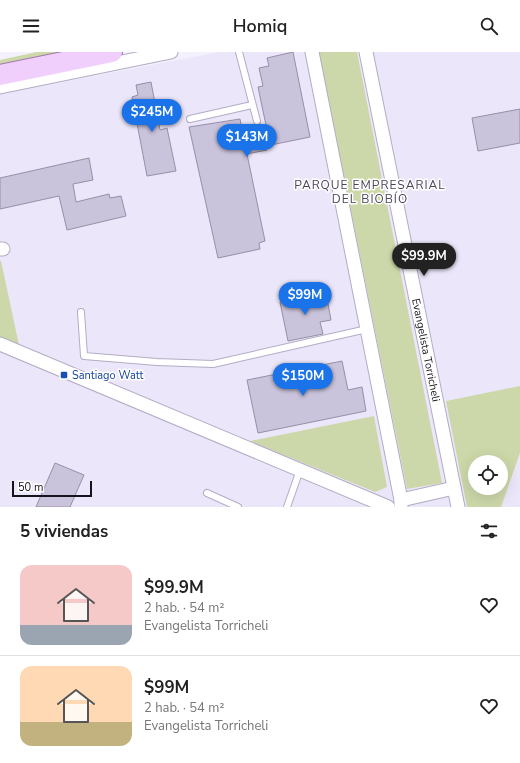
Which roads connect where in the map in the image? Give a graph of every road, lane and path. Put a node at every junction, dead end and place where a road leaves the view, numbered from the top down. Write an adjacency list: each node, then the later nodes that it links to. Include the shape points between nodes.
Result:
1 (112, 52): 6 (main road)
2 (170, 52): 7 (street)
3 (239, 52): 8 (lane)
4 (312, 52): 12 (street)
5 (366, 52): 15 (street, Evangelista Torricheli)
6 (0, 75)
7 (0, 87)
8 (252, 105): 9 (lane); 10 (lane)
9 (190, 119)
10 (257, 121)
11 (81, 312): 12 (lane, via 84,356 157,362 213,364)
12 (367, 329): 17 (street)
13 (0, 344): 14 (street)
14 (300, 470): 19 (lane); 20 (street)
15 (454, 488): 17 (street); 21 (street, Evangelista Torricheli)
16 (207, 493): 18 (lane)
17 (401, 504)
18 (238, 507)
19 (287, 507)
20 (388, 507)
21 (458, 507)

